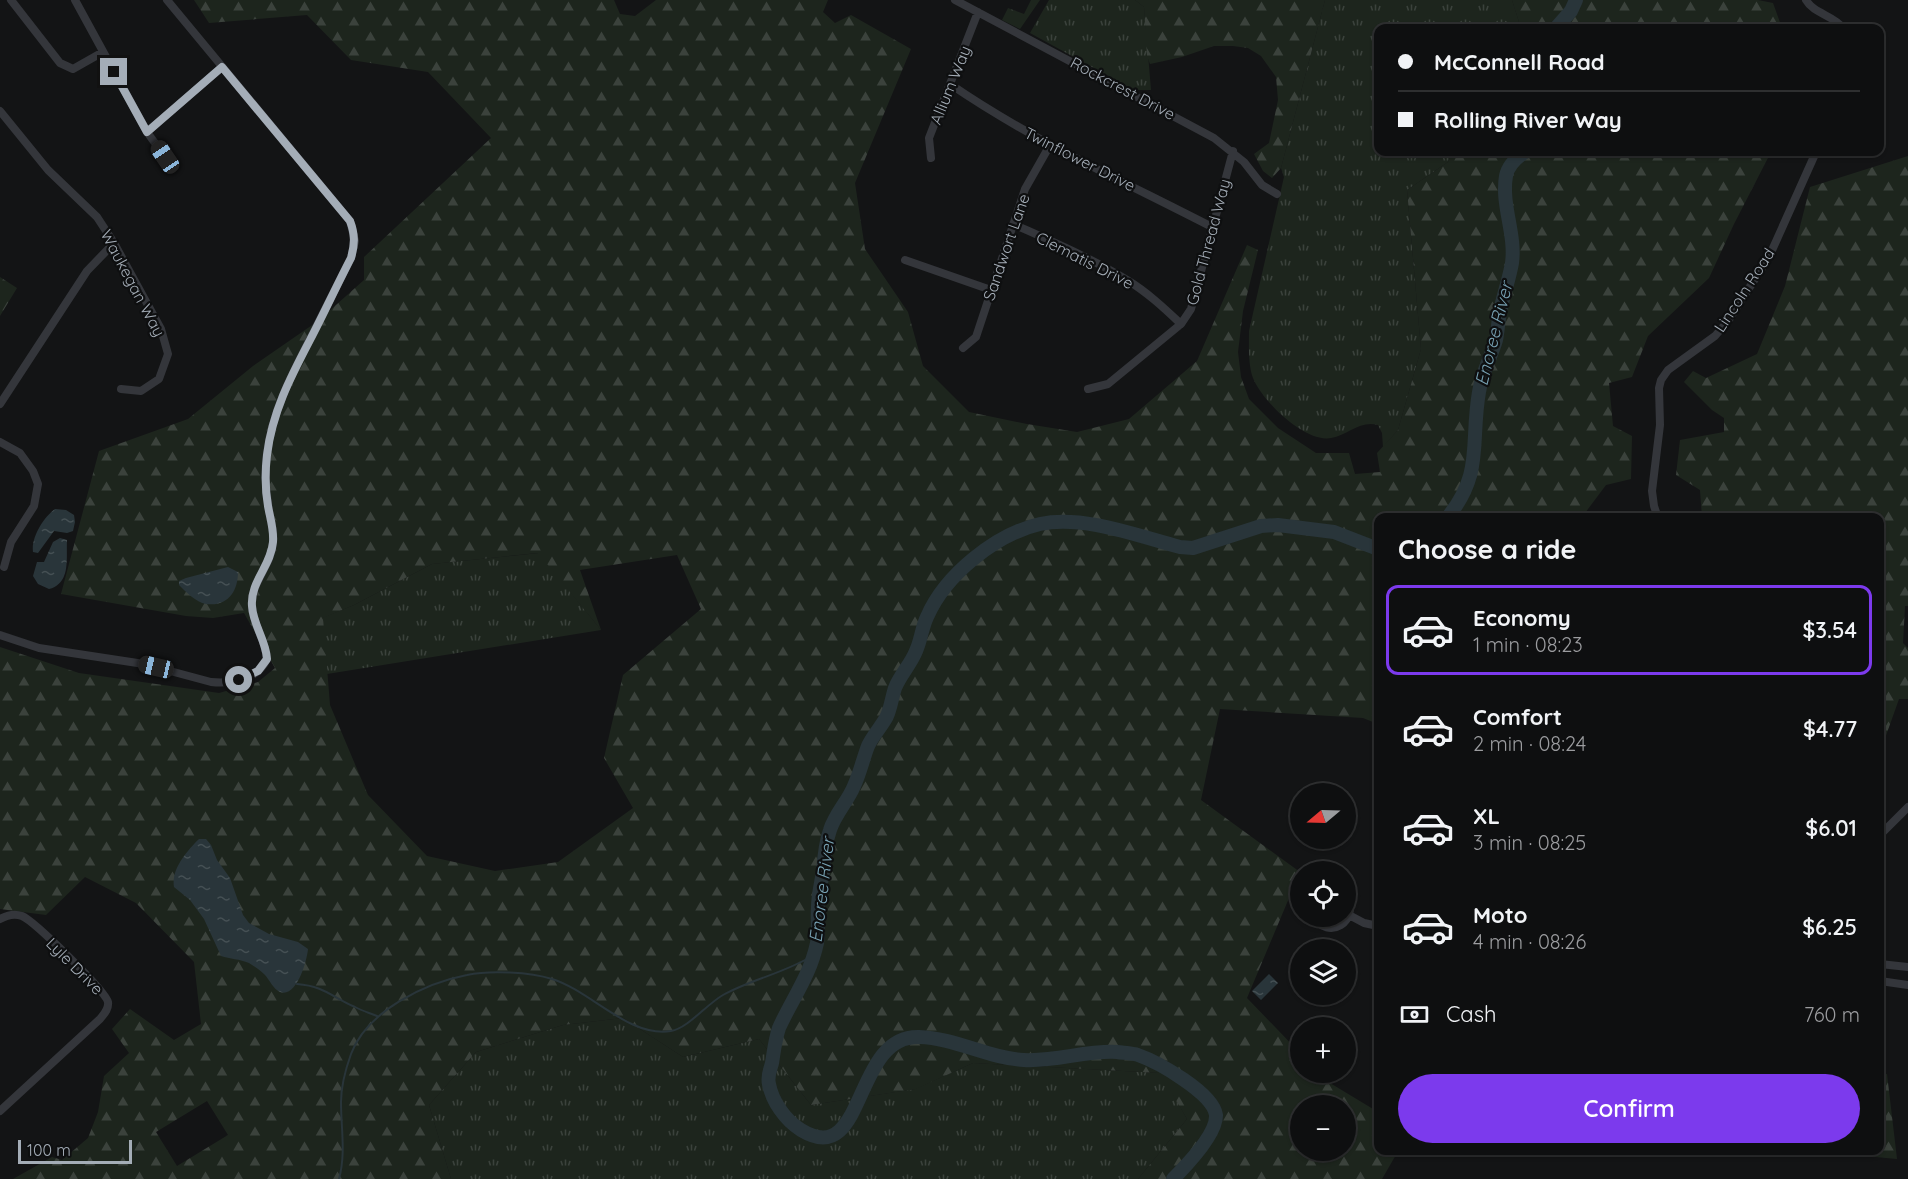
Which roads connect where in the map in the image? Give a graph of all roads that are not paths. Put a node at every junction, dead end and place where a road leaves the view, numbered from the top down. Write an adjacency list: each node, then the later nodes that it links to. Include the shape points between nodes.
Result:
1 (10, 0): 8 (street, via 60,63 73,69)
2 (75, 0): 8 (street)
3 (167, 0): 9 (street)
4 (955, 0): 6 (street, Rockcrest Drive)
5 (1806, 0): 7 (street)
6 (978, 12): 10 (street, Allium Way); 14 (street, Rockcrest Drive, via 1199,129)
7 (1839, 24)
8 (103, 52): 12 (street)
9 (222, 67): 12 (street); 32 (street, via 350,221 354,237 351,258 285,389 271,430 266,479 273,544 252,598 266,662 245,678 211,682 144,664 39,648)
10 (950, 84): 13 (street, Twinflower Drive); 17 (street, Allium Way, via 929,138)
11 (0, 111): 21 (street, Waukegan Way, via 48,170 97,217)
12 (147, 132): 16 (street)
13 (1050, 145): 19 (street, Sandwort Lane, via 1025,189); 20 (street, Twinflower Drive)
14 (1233, 151): 18 (street, Rockcrest Drive, via 1262,185); 20 (street, Gold Thread Way)
15 (1814, 156): 30 (street, Lincoln Road, via 1756,279 1715,336 1668,370 1661,380 1652,491)
16 (165, 157)
17 (931, 158)
18 (1277, 194)
19 (1013, 224): 23 (street, Sandwort Lane); 24 (street, Clematis Drive, via 1128,280)
20 (1214, 228): 24 (street, Gold Thread Way, via 1191,309)
21 (114, 243): 26 (street, Waukegan Way, via 161,329 168,354 159,379 141,391); 28 (street, via 87,271)
22 (905, 260): 23 (street)
23 (991, 290): 25 (street, Sandwort Lane, via 976,337)
24 (1181, 324): 27 (street, Gold Thread Way, via 1108,384)
25 (963, 348)
26 (122, 389)
27 (1088, 389)
28 (0, 404)
29 (0, 442): 31 (street, via 20,453 38,484 34,506 11,542)
30 (1656, 513)
31 (4, 567)
32 (0, 635)
33 (1908, 807): 34 (street)
34 (1884, 831)
35 (1356, 919): 37 (street)
36 (0, 920): 42 (street, Lyle Drive, via 12,914 27,918 90,978 108,1002 105,1013 94,1025)
37 (1374, 925)
38 (1884, 965): 39 (street)
39 (1908, 968)
40 (1884, 982): 41 (street)
41 (1908, 986)
42 (0, 1111)

